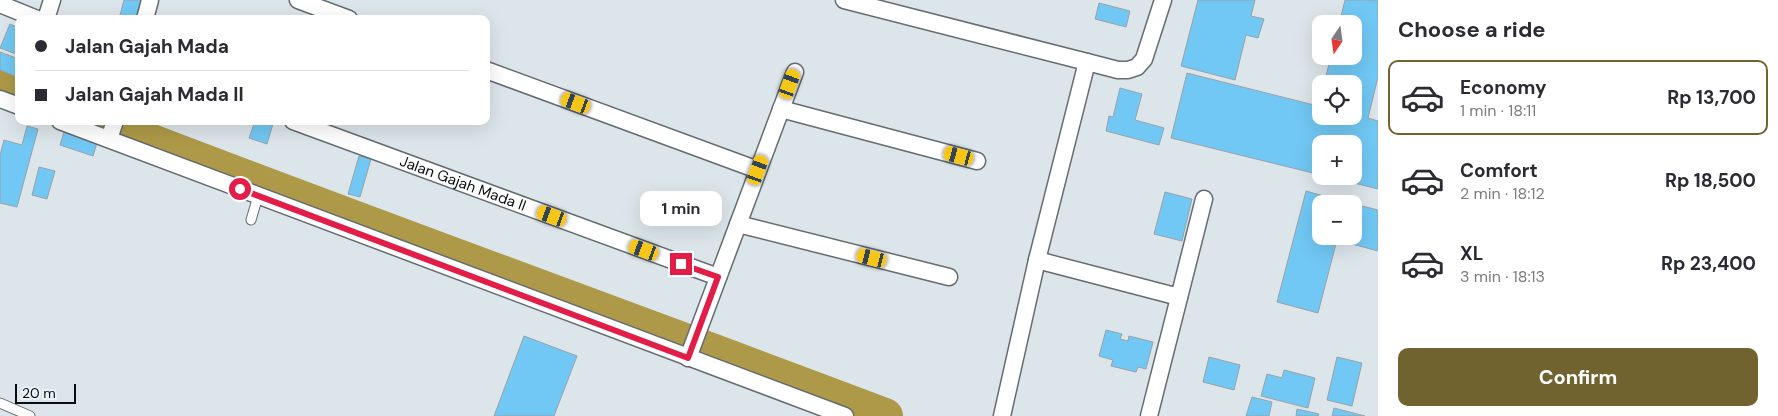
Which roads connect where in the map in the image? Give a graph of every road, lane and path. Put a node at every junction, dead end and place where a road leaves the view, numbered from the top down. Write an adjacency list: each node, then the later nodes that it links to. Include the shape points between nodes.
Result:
1 (52, 0): 8 (street)
2 (150, 0): 9 (street)
3 (298, 0): 10 (street)
4 (844, 0): 11 (street)
5 (1163, 0): 11 (street, via 1144,59 1137,67 1118,70)
6 (0, 4): 7 (street)
7 (27, 15)
8 (47, 15)
9 (146, 15)
10 (337, 15)
11 (1087, 62): 26 (street)
12 (490, 71): 21 (street)
13 (795, 72): 16 (street)
14 (0, 99): 15 (street)
15 (15, 105)
16 (781, 109): 20 (street); 21 (street)
17 (84, 125): 19 (street)
18 (304, 125): 27 (street, Jalan Gajah Mada II)
19 (113, 130): 22 (street)
20 (976, 161)
21 (758, 170): 25 (street)
22 (258, 196): 24 (lane); 30 (street)
23 (1204, 199): 29 (street)
24 (250, 220)
25 (738, 224): 27 (street); 28 (street)
26 (1037, 260): 29 (street); 34 (street)
27 (718, 277): 30 (street)
28 (949, 277)
29 (1179, 297): 35 (street)
30 (690, 353): 33 (street)
31 (0, 403): 32 (lane)
32 (30, 416)
33 (845, 416)
34 (1002, 416)
35 (1148, 416)

